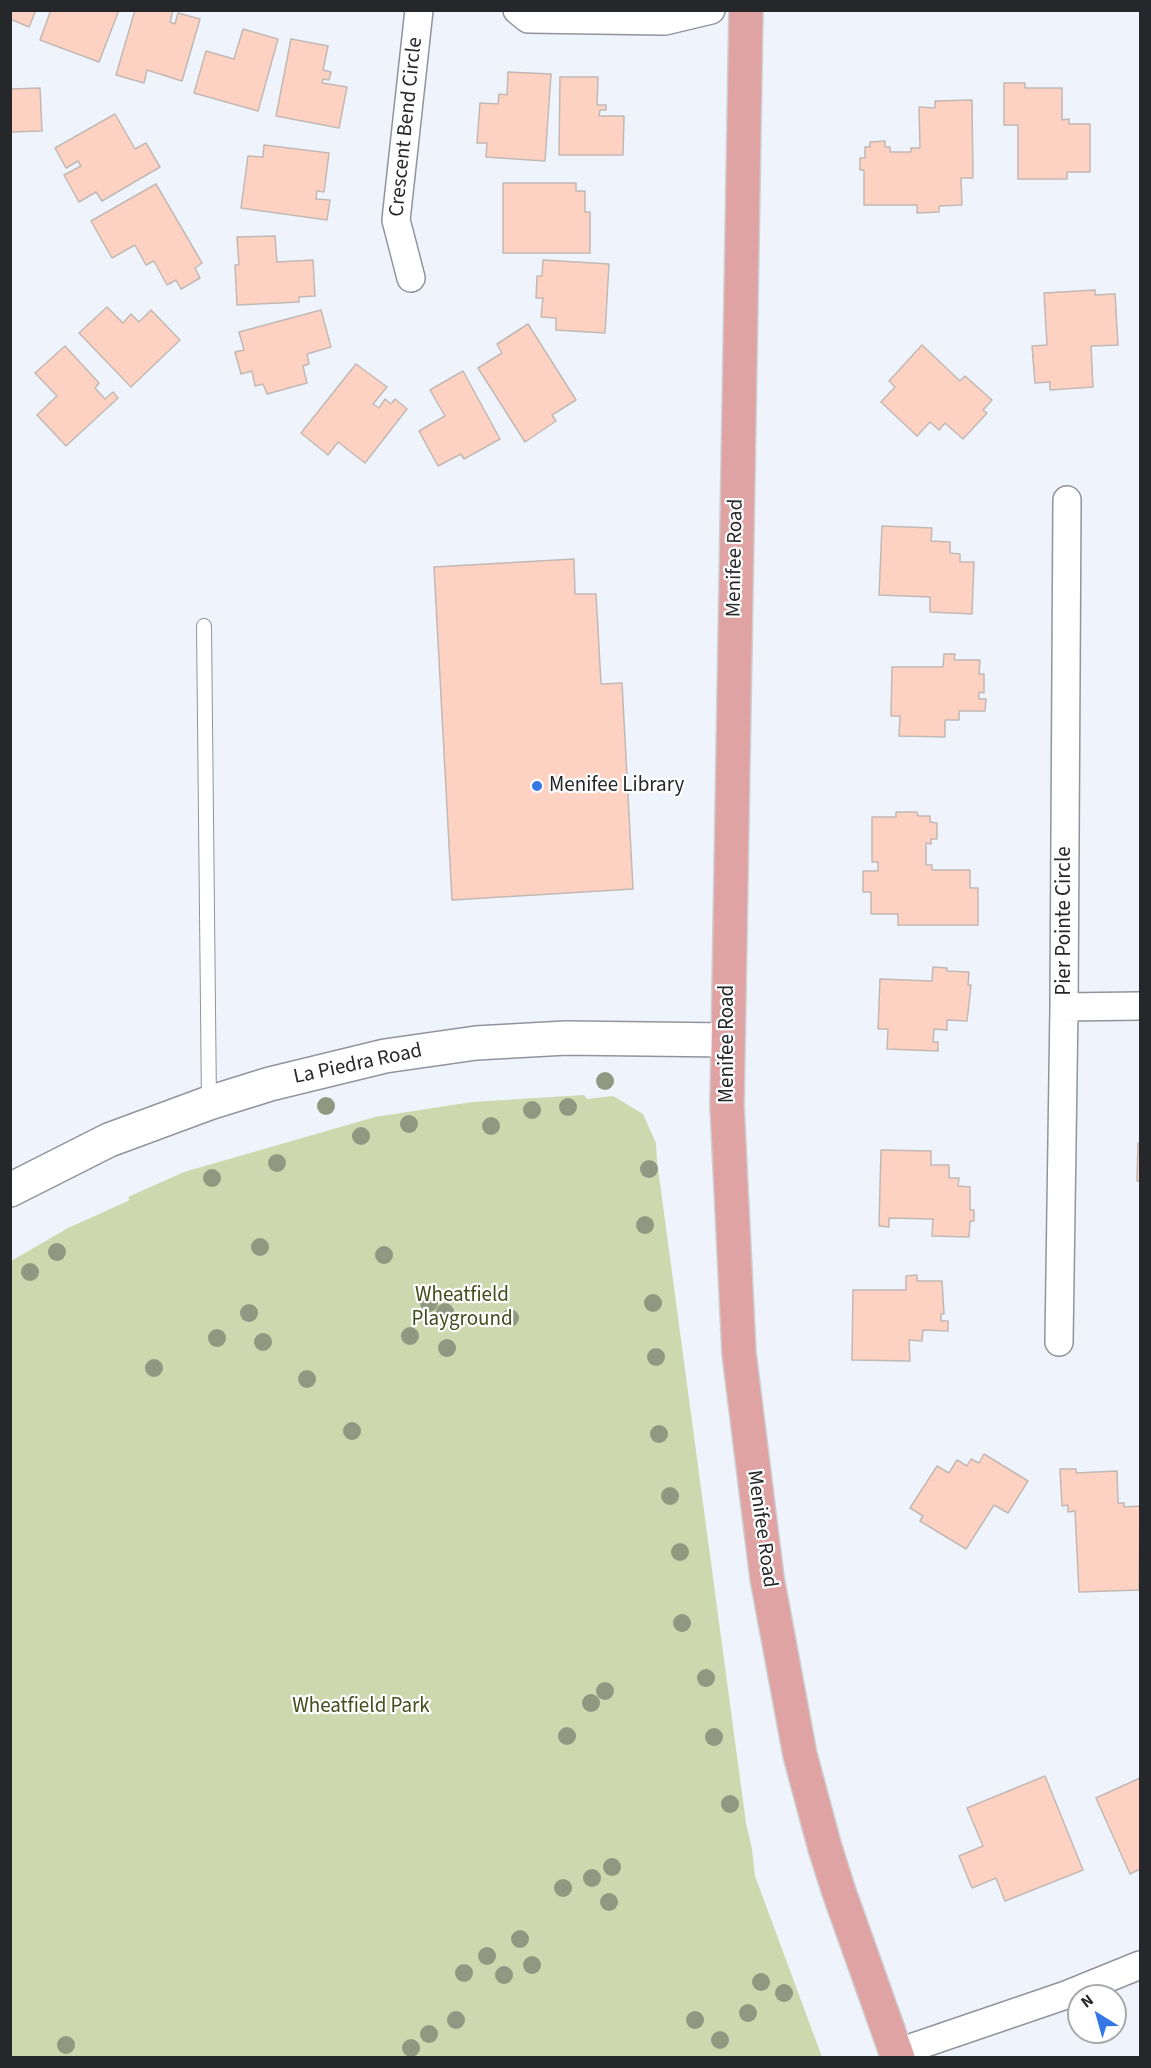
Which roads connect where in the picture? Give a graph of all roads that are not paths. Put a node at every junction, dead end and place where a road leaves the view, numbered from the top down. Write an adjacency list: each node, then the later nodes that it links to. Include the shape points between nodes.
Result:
1 (419, 10): 5 (street, Crescent Bend Circle, via 396,220)
2 (517, 10): 3 (street, via 528,19 665,21)
3 (711, 10)
4 (746, 10): 10 (main road, Menifee Road)
5 (411, 278)
6 (1067, 500): 9 (street, Pier Pointe Circle)
7 (204, 626): 11 (lane)
8 (1140, 1006): 9 (street)
9 (1064, 1007): 13 (street, Pier Pointe Circle)
10 (727, 1040): 11 (street, La Piedra Road, via 566,1038 476,1043 385,1056); 15 (main road, Menifee Road, via 739,1353 767,1578 800,1755 825,1848)
11 (209, 1103): 12 (street, La Piedra Road, via 110,1140)
12 (10, 1190)
13 (1059, 1342)
14 (1140, 1965): 15 (street)
15 (897, 2056)

